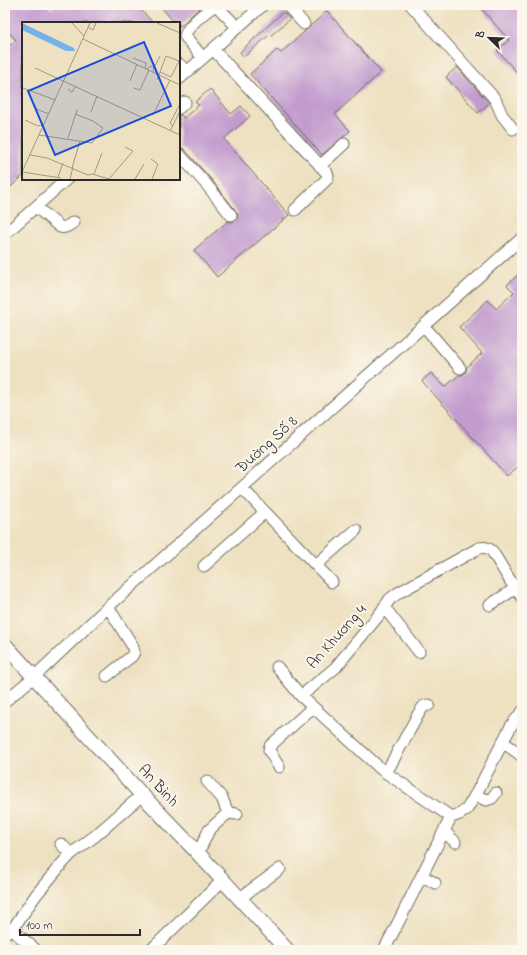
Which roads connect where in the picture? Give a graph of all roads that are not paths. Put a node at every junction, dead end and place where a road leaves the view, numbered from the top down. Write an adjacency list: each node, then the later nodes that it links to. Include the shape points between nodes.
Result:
1 (216, 5): 6 (street); 8 (street, via 186,31 188,41)
2 (263, 5): 6 (street)
3 (287, 5): 5 (street)
4 (411, 5): 10 (street, via 495,99 500,112)
5 (304, 24)
6 (237, 27): 7 (street)
7 (213, 49): 8 (street); 13 (street)
8 (203, 58): 9 (street)
9 (183, 76)
10 (513, 129)
11 (344, 144): 13 (street)
12 (180, 155): 17 (street)
13 (320, 166): 16 (street, via 327,173 327,179)
14 (66, 180): 15 (street)
15 (36, 207): 18 (street, via 60,227 66,227); 19 (street)
16 (295, 210)
17 (231, 215)
18 (74, 222)
19 (5, 234)
20 (522, 238): 21 (street, Đường Số 8)
21 (424, 326): 22 (street); 23 (street, Đường Số 8)
22 (460, 368)
23 (242, 488): 24 (street); 32 (street, Đường Số 8)
24 (265, 512): 26 (street); 27 (street)
25 (356, 530): 26 (street)
26 (316, 565): 28 (street)
27 (204, 566)
28 (332, 582)
29 (519, 593): 30 (street); 31 (street, An Khương 4, via 492,550 483,547 398,593)
30 (490, 605)
31 (384, 607): 34 (street); 38 (street, An Khương 4, via 341,662)
32 (108, 608): 36 (street, via 134,652); 37 (street, Đường Số 8)
33 (5, 645): 37 (main road, An Bình)
34 (419, 652)
35 (277, 667): 38 (street)
36 (106, 676)
37 (34, 677): 39 (street, Đường Số 8); 49 (main road, An Bình)
38 (301, 696): 41 (street)
39 (5, 701)
40 (429, 705): 46 (street, via 424,706)
41 (313, 707): 45 (street, via 270,746 269,750); 46 (street)
42 (522, 712): 43 (street, via 511,726)
43 (504, 742): 44 (street); 50 (street)
44 (522, 756)
45 (279, 767)
46 (386, 773): 51 (street)
47 (208, 781): 55 (street, via 233,813 209,830 201,847)
48 (496, 793): 50 (street, via 486,800)
49 (142, 795): 55 (main road, An Bình); 56 (street)
50 (475, 795): 51 (street, via 467,809)
51 (451, 817): 52 (street)
52 (444, 832): 53 (street); 58 (street)
53 (455, 842)
54 (61, 844): 56 (street)
55 (196, 850): 59 (main road, An Bình)
56 (72, 854): 62 (street, via 36,895)
57 (280, 869): 61 (street)
58 (422, 876): 60 (street); 66 (street)
59 (223, 880): 61 (main road, An Bình); 65 (street)
60 (435, 883)
61 (240, 898): 63 (main road, An Bình)
62 (9, 932): 64 (street)
63 (284, 949)
64 (36, 950)
65 (151, 950)
66 (384, 950)

